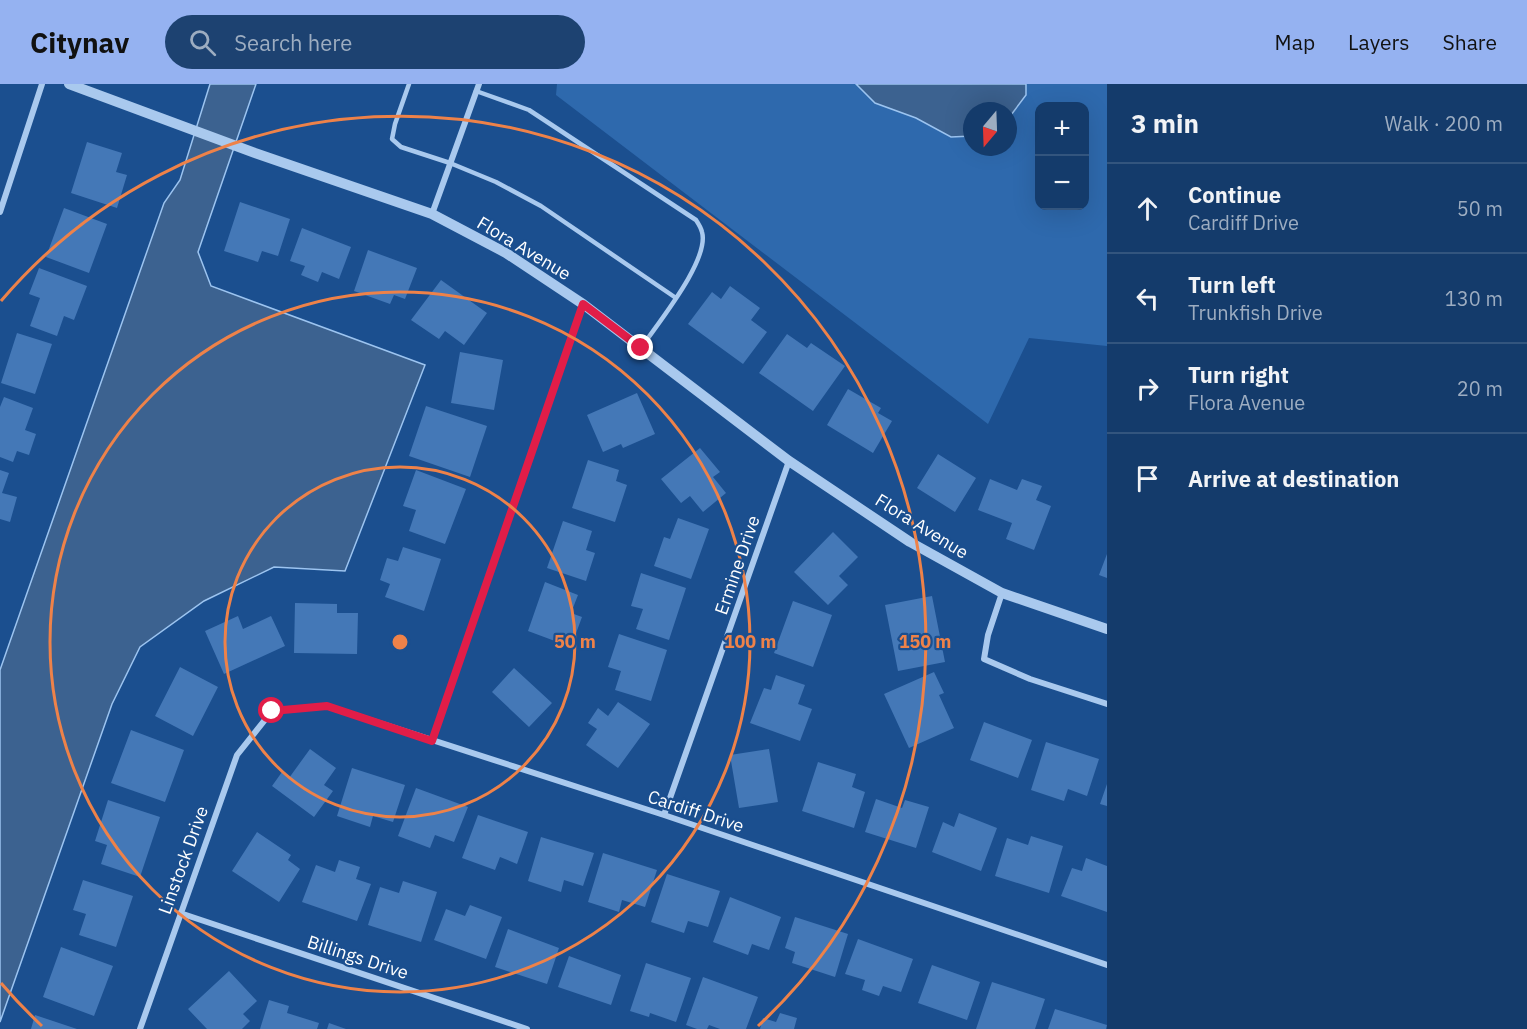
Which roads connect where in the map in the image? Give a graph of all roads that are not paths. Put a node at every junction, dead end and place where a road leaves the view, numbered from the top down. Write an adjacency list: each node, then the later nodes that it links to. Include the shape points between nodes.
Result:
1 (42, 84): 7 (street)
2 (69, 84): 8 (street, Flora Avenue)
3 (409, 84): 6 (lane, via 392,139 401,147)
4 (479, 84): 5 (street)
5 (476, 91): 6 (street); 9 (lane, via 529,110 696,220 703,234 701,254)
6 (450, 163): 8 (street); 9 (lane, via 541,206)
7 (0, 212)
8 (432, 214): 10 (street, Flora Avenue, via 506,253)
9 (676, 298): 11 (lane)
10 (583, 304): 11 (street, Flora Avenue); 17 (street)
11 (641, 348): 12 (street, Flora Avenue)
12 (789, 460): 13 (street, Flora Avenue, via 910,542); 18 (street, Ermine Drive)
13 (1002, 593): 14 (street, Flora Avenue); 15 (street, via 987,635 984,658 1030,679)
14 (1107, 629)
15 (1107, 704)
16 (272, 711): 17 (street, Cardiff Drive, via 327,706); 19 (street, Linstock Drive, via 237,754)
17 (432, 741): 18 (street, Cardiff Drive)
18 (664, 815): 20 (street, Cardiff Drive)
19 (180, 913): 21 (street, Linstock Drive); 22 (street, Billings Drive)
20 (1107, 965)
21 (140, 1029)
22 (527, 1029)

